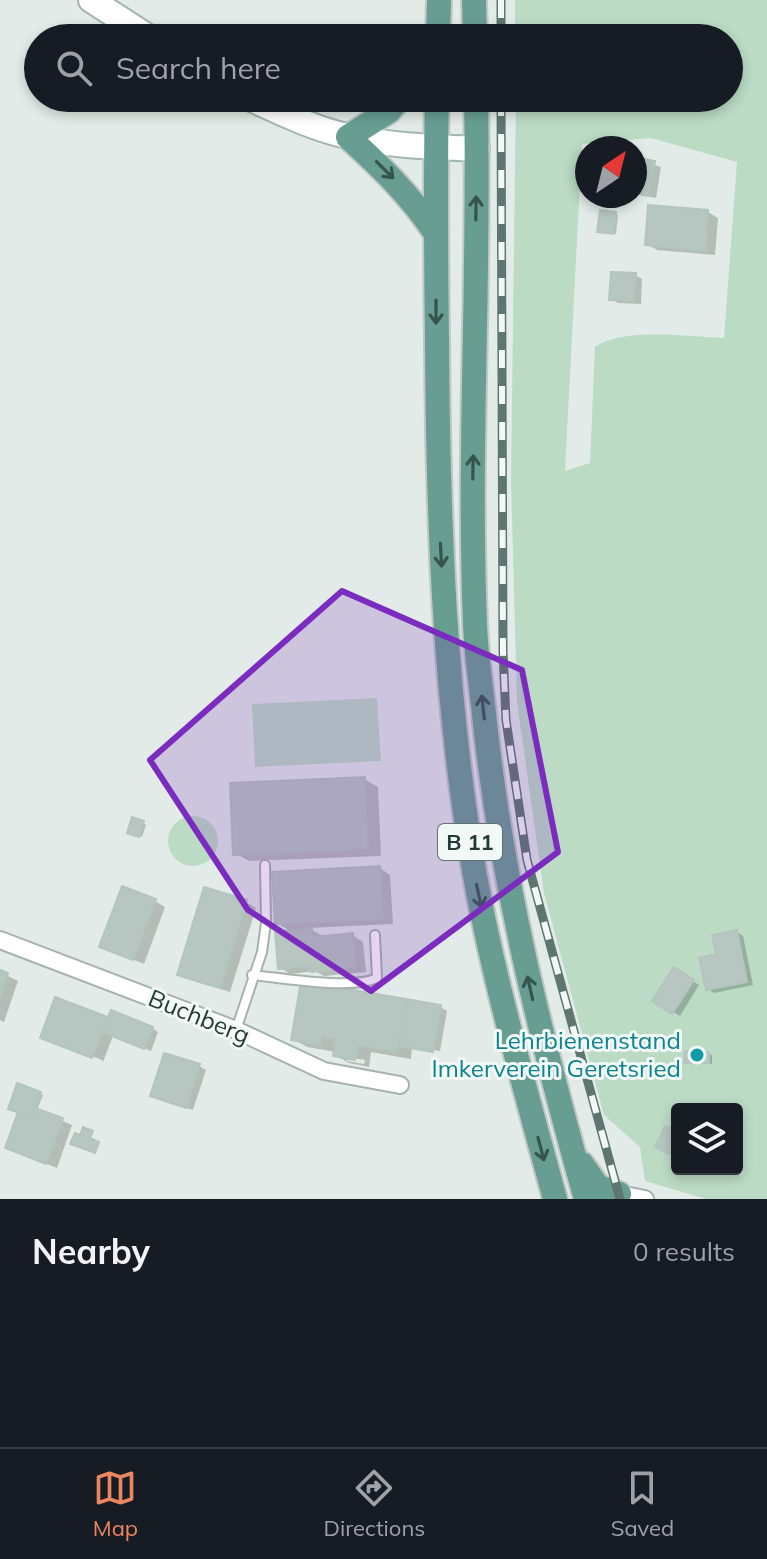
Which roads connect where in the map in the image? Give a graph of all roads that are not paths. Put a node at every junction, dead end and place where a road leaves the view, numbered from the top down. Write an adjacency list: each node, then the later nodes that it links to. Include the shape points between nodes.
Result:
1 (91, 0): 3 (street)
2 (474, 0): 4 (main road)
3 (128, 24)
4 (475, 24)
5 (279, 112): 9 (street)
6 (387, 112): 9 (main road)
7 (437, 112): 10 (main road, B 11)
8 (476, 112): 11 (main road, B 11)
9 (348, 137): 10 (street); 12 (main road, one-way to 12, via 386,171)
10 (436, 147): 11 (street); 12 (main road, B 11)
11 (477, 149): 19 (main road, B 11, one-way to 11, via 505,871 475,627)
12 (436, 234): 21 (main road, B 11, one-way to 21, via 440,541 462,783 494,968)
13 (265, 865): 16 (lane, via 266,923)
14 (375, 935): 16 (lane, via 377,978 368,982)
15 (0, 940): 17 (street, Buchberg)
16 (252, 975): 17 (lane)
17 (236, 1030): 18 (street, Buchberg, via 324,1071)
18 (400, 1085)
19 (572, 1152): 20 (main road, via 598,1187); 22 (main road, B 11)
20 (615, 1197): 23 (street)
21 (555, 1199)
22 (586, 1199)
23 (645, 1199)

